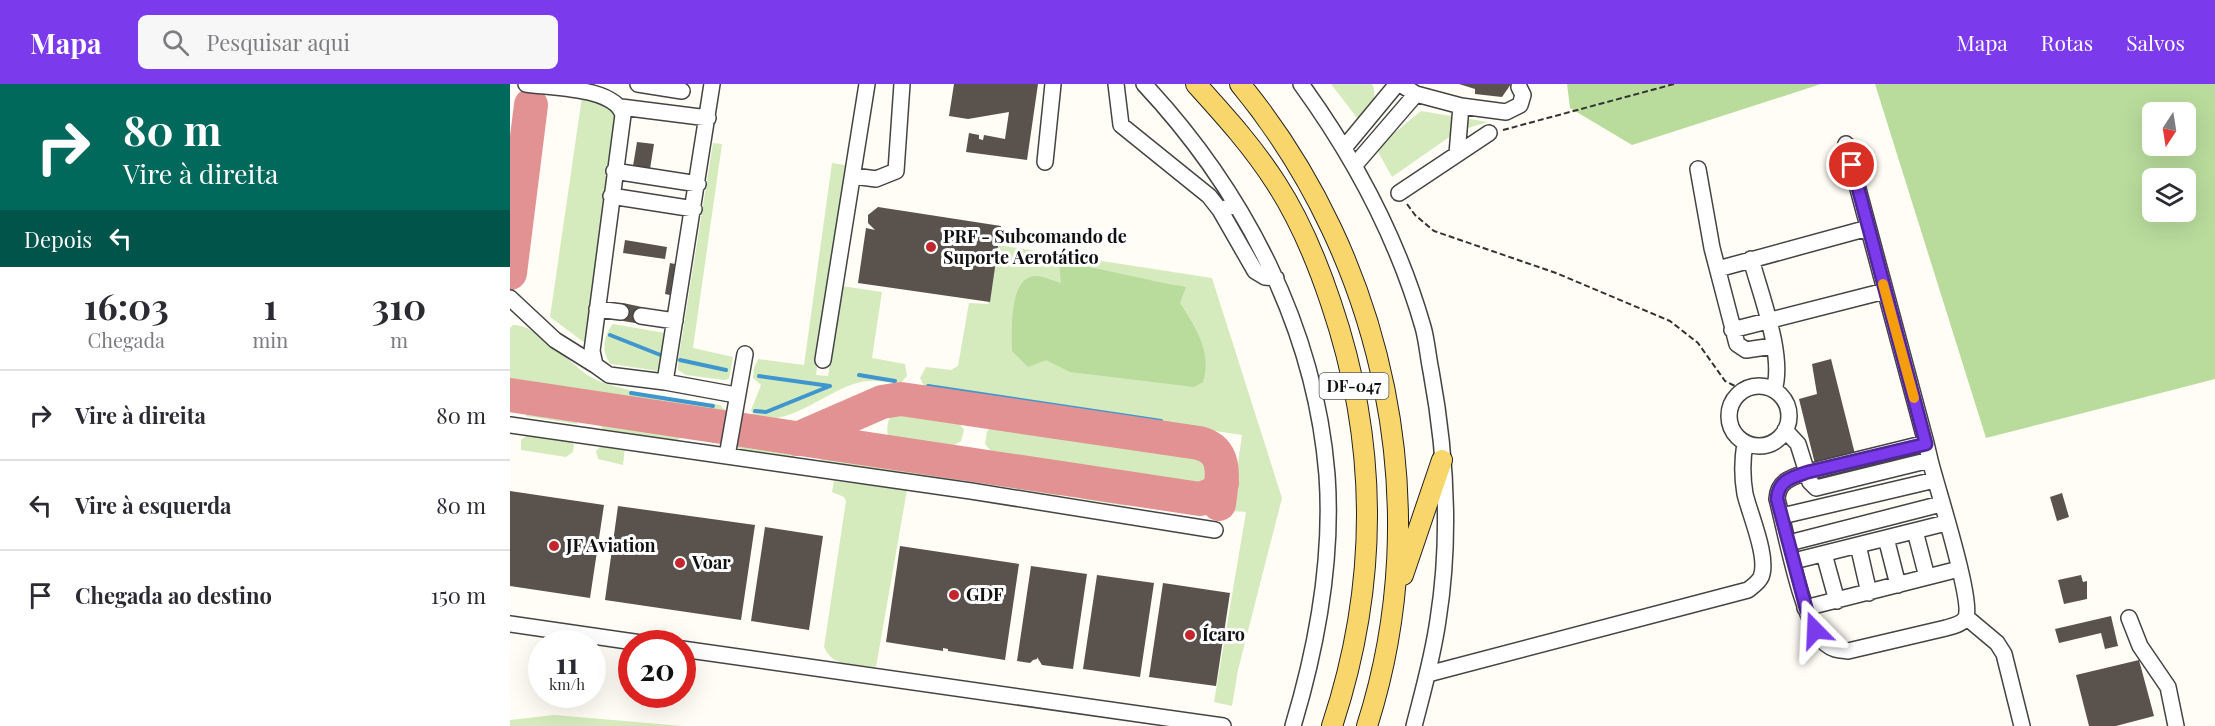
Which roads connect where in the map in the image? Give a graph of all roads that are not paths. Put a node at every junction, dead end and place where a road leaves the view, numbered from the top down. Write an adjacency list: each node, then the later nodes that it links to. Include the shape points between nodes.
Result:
1 (526, 84): 18 (street, via 596,94)
2 (638, 84): 14 (street)
3 (712, 84): 19 (street)
4 (867, 84): 29 (street)
5 (902, 84): 29 (street, via 896,171 876,179)
6 (1053, 84): 25 (street)
7 (1116, 84): 35 (street, via 1121,125 1209,196)
8 (1144, 84): 33 (street, via 1196,144)
9 (1196, 84): 89 (main road, DF-047, via 1246,139 1305,237 1338,323 1360,416 1368,483 1365,580 1356,638)
10 (1240, 84): 78 (main road, DF-047, via 1273,123 1305,174 1339,240 1363,303 1379,361 1394,446 1399,511)
11 (1301, 84): 23 (street)
12 (1399, 84): 15 (street); 16 (street)
13 (1519, 87): 17 (street, via 1523,95 1520,105 1506,112)
14 (682, 91)
15 (1416, 94): 17 (street); 20 (street)
16 (1378, 106): 20 (street); 23 (street)
17 (1461, 106): 24 (street)
18 (621, 107): 19 (street); 28 (street)
19 (708, 118): 30 (street)
20 (1394, 120): 26 (street)
21 (1489, 133): 24 (street)
22 (1846, 144): 36 (street)
23 (1344, 148): 26 (street)
24 (1457, 154): 31 (street)
25 (1045, 162)
26 (1354, 166): 60 (street, via 1375,205 1423,327)
27 (1698, 169): 38 (street)
28 (614, 171): 30 (street); 32 (street)
29 (854, 176): 50 (street)
30 (698, 183): 34 (street)
31 (1399, 193)
32 (611, 196): 34 (street); 42 (street)
33 (1236, 205): 35 (street); 39 (street)
34 (694, 208): 45 (street)
35 (1220, 210): 39 (street, via 1255,271)
36 (1868, 228): 37 (street); 40 (street)
37 (1751, 259): 38 (street); 46 (street)
38 (1718, 269): 47 (street)
39 (1276, 278): 88 (street, via 1308,367 1327,475 1328,531 1322,594 1313,649)
40 (1885, 291): 46 (street); 58 (street)
41 (510, 298): 51 (street, via 555,340)
42 (597, 309): 43 (street); 51 (street, via 591,351)
43 (621, 312)
44 (641, 315): 45 (street)
45 (675, 321): 52 (street)
46 (1768, 322): 47 (street); 48 (street)
47 (1732, 330): 48 (street, via 1741,349)
48 (1773, 346): 53 (street, via 1777,374)
49 (745, 354): 54 (street)
50 (823, 360)
51 (595, 365): 52 (street, via 609,375)
52 (665, 382): 54 (street)
53 (1774, 390): 56 (street, via 1786,403 1789,421); 57 (street, via 1763,386 1743,390 1729,407 1731,428)
54 (736, 395): 59 (street)
55 (510, 426): 59 (street)
56 (1785, 430): 57 (street, via 1773,443); 62 (street, via 1798,444)
57 (1745, 443): 86 (street, via 1745,494 1762,554 1761,576 1748,590)
58 (1926, 444): 61 (street); 62 (street)
59 (727, 456): 67 (street)
60 (1442, 460): 78 (main road); 86 (street, via 1446,523 1443,569)
61 (1930, 460): 62 (street, via 1823,487 1812,485); 63 (street)
62 (1808, 472): 65 (street, via 1789,479 1779,488 1777,499)
63 (1935, 480): 64 (street); 65 (street)
64 (1941, 504): 66 (street); 70 (street)
65 (1782, 516): 70 (street)
66 (1947, 523): 68 (street); 74 (street)
67 (1215, 530)
68 (1915, 531): 69 (street); 75 (street)
69 (1886, 538): 71 (street); 76 (street)
70 (1789, 543): 73 (street)
71 (1858, 545): 72 (street); 77 (street)
72 (1824, 554): 73 (street); 79 (street)
73 (1794, 561): 80 (street)
74 (1959, 569): 75 (street); 81 (street)
75 (1927, 577): 76 (street)
76 (1898, 585): 77 (street)
77 (1869, 593): 79 (street)
78 (1395, 595): 90 (main road, DF-047, via 1387,654)
79 (1837, 601): 80 (street)
80 (1806, 608): 81 (street, via 1825,644 1848,651 1947,628)
81 (1966, 617): 92 (street, via 2004,654)
82 (2129, 618): 93 (street, via 2140,646 2168,687)
83 (510, 624): 84 (street)
84 (618, 640)
85 (696, 650): 87 (street)
86 (1428, 674): 91 (street)
87 (1223, 726)
88 (1293, 726)
89 (1332, 726)
90 (1366, 726)
91 (1414, 726)
92 (2022, 726)
93 (2175, 726)

